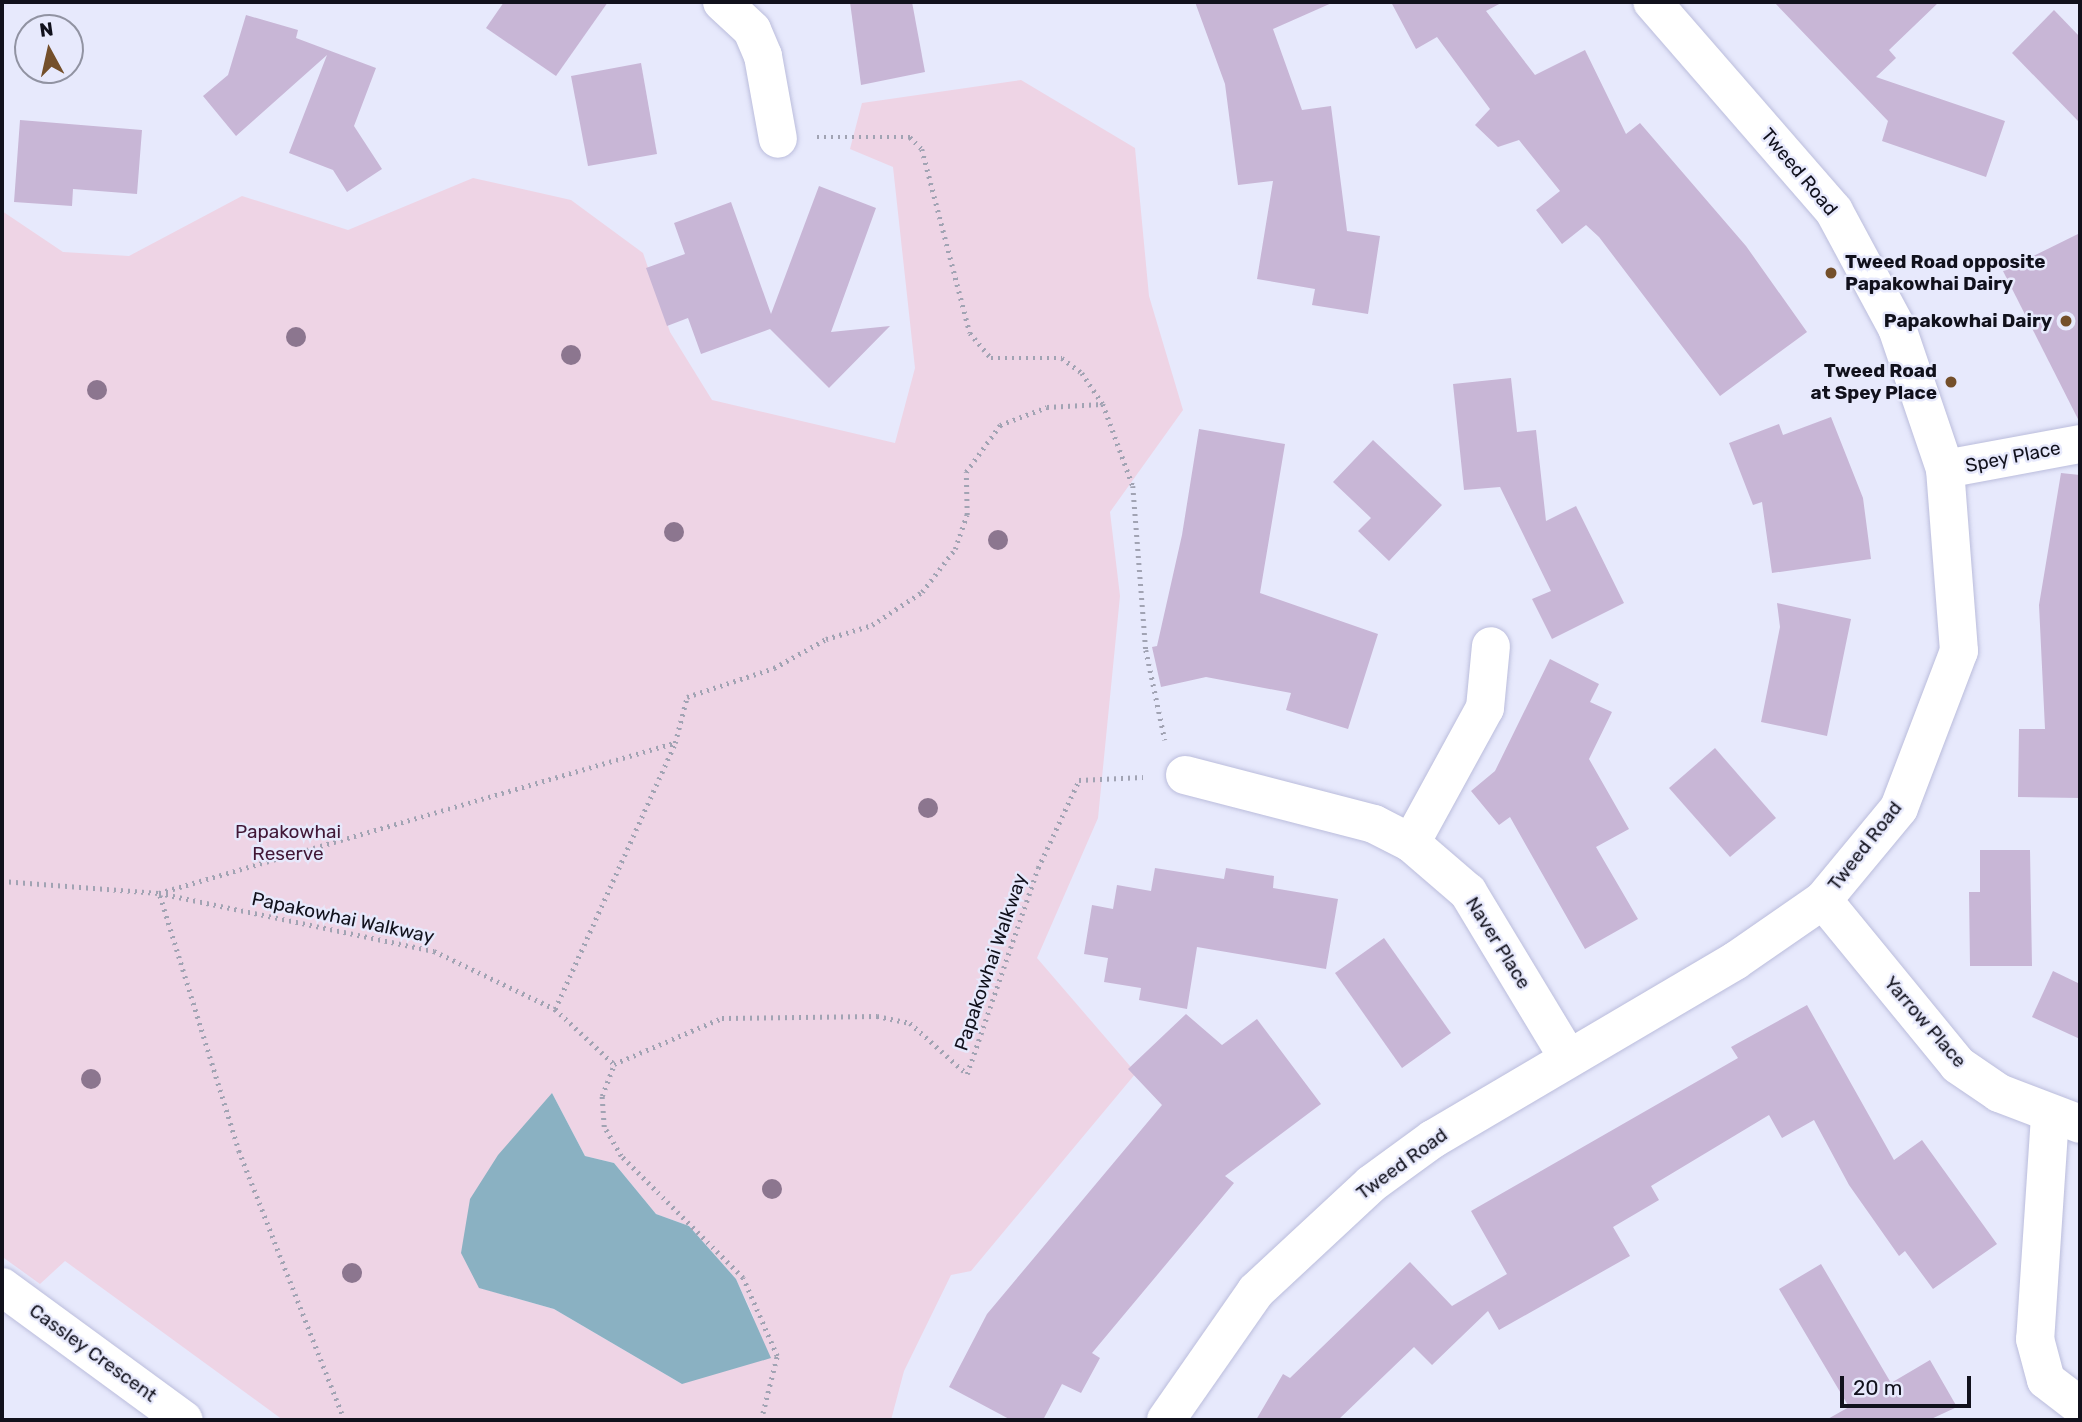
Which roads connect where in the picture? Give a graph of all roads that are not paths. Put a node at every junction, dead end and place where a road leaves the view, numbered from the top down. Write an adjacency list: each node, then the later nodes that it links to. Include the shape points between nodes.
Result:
1 (722, 2): 3 (street, via 752,30 763,56)
2 (1652, 2): 5 (street, Tweed Road, via 1834,211 1897,328)
3 (778, 139)
4 (2080, 444): 5 (street, Spey Place)
5 (1945, 470): 9 (street, Tweed Road, via 1959,651 1899,808)
6 (1491, 646): 8 (street, via 1485,708)
7 (1185, 775): 8 (street, Naver Place, via 1374,824)
8 (1411, 842): 10 (street, Naver Place, via 1468,892)
9 (1823, 900): 10 (street, Tweed Road, via 1735,961); 11 (street, Yarrow Place, via 1958,1065)
10 (1568, 1058): 15 (street, Tweed Road, via 1433,1139 1312,1236 1256,1291)
11 (2065, 1120): 13 (street, Yarrow Place, via 2035,1339 2046,1380)
12 (2, 1287): 14 (street, Cassley Crescent)
13 (2080, 1406)
14 (184, 1420)
15 (1166, 1420)

